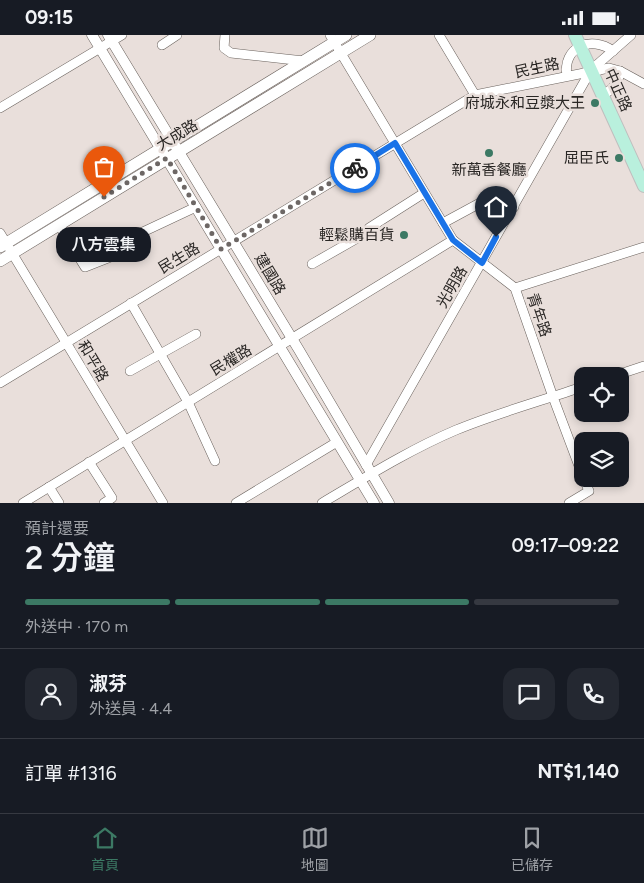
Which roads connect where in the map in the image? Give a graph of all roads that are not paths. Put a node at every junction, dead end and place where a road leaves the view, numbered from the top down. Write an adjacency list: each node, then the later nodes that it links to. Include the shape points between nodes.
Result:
1 (92, 35): 13 (street, 建國路)
2 (122, 35): 9 (street)
3 (177, 35): 12 (street)
4 (225, 35): 16 (street, via 224,48 231,53)
5 (346, 35): 10 (main road, 大成路)
6 (370, 35): 15 (main road, 大成路)
7 (439, 35): 21 (street)
8 (631, 35): 14 (street)
9 (110, 38): 13 (street); 24 (street, 建國路)
10 (332, 39): 15 (street, 青年路); 16 (main road, 大成路)
11 (578, 40): 14 (street, via 599,43); 17 (main road, 中正路); 19 (street, via 568,58)
12 (162, 45)
13 (100, 48): 23 (street); 26 (street, 建國路)
14 (613, 51): 17 (street)
15 (340, 53): 25 (street, 青年路); 27 (main road, 大成路)
16 (304, 61): 24 (main road, 大成路)
17 (591, 71): 18 (street, 民生路, via 609,68); 19 (street, 民生路); 22 (main road, 中正路); 32 (street, 光明路)
18 (620, 71): 20 (street); 22 (street, via 614,87)
19 (567, 76): 21 (street, 民生路)
20 (644, 84)
21 (475, 95): 25 (street, 民生路)
22 (602, 95): 29 (main road, 中正路)
23 (0, 108)
24 (173, 141): 26 (main road, 大成路); 27 (street, 建國路)
25 (395, 143): 30 (street, 青年路); 37 (street, 民生路)
26 (161, 148): 28 (street, 建國路); 38 (main road, 大成路)
27 (179, 151): 28 (main road, 大成路); 37 (street, 建國路)
28 (167, 158): 31 (street, 建國路); 34 (main road, 大成路)
29 (644, 186)
30 (424, 193): 33 (street, 青年路); 44 (street, via 369,228 368,232)
31 (196, 207): 35 (street); 41 (street, 建國路)
32 (514, 207): 33 (street, via 492,197); 43 (street, 光明路)
33 (442, 223): 36 (street, 青年路)
34 (59, 225): 38 (main road, 大成路); 40 (street, via 85,267)
35 (130, 238)
36 (453, 240): 43 (street, 青年路); 48 (street, 民權路)
37 (234, 241): 41 (street, 民生路); 48 (street, 建國路)
38 (5, 244): 42 (main road, 大成路); 49 (street, 和平路)
39 (644, 247): 45 (street)
40 (131, 249)
41 (221, 249): 46 (street, 民生路); 50 (street, 建國路)
42 (0, 261)
43 (482, 263): 45 (street, 青年路); 64 (street, 光明路)
44 (312, 264)
45 (516, 288): 57 (street, 青年路)
46 (131, 303): 49 (street, 民生路); 51 (street)
47 (196, 334): 51 (street)
48 (292, 339): 50 (street, 民權路); 64 (street, 建國路)
49 (66, 343): 55 (street, 民生路); 59 (street, 和平路)
50 (279, 346): 58 (street, 民權路); 60 (street, 建國路)
51 (160, 354): 53 (street); 58 (street)
52 (644, 366): 54 (street)
53 (130, 371)
54 (629, 371)
55 (0, 383)
56 (574, 390): 57 (street)
57 (553, 397): 61 (street, 青年路); 64 (street, via 458,429)
58 (188, 402): 59 (street, 民權路); 62 (street)
59 (125, 440): 63 (street, 民權路); 71 (street, 和平路)
60 (337, 442): 65 (street, 建國路); 72 (street)
61 (574, 453)
62 (215, 461)
63 (89, 463): 66 (street, 民權路); 70 (street, via 112,498)
64 (369, 469): 65 (street); 75 (street, 建國路)
65 (360, 481): 73 (street); 74 (street, 建國路)
66 (48, 487): 68 (street, 民權路); 69 (street)
67 (587, 487): 76 (street, via 589,491)
68 (23, 503)
69 (59, 503)
70 (104, 503)
71 (163, 503)
72 (236, 503)
73 (322, 503)
74 (374, 503)
75 (389, 503)
76 (569, 503)

